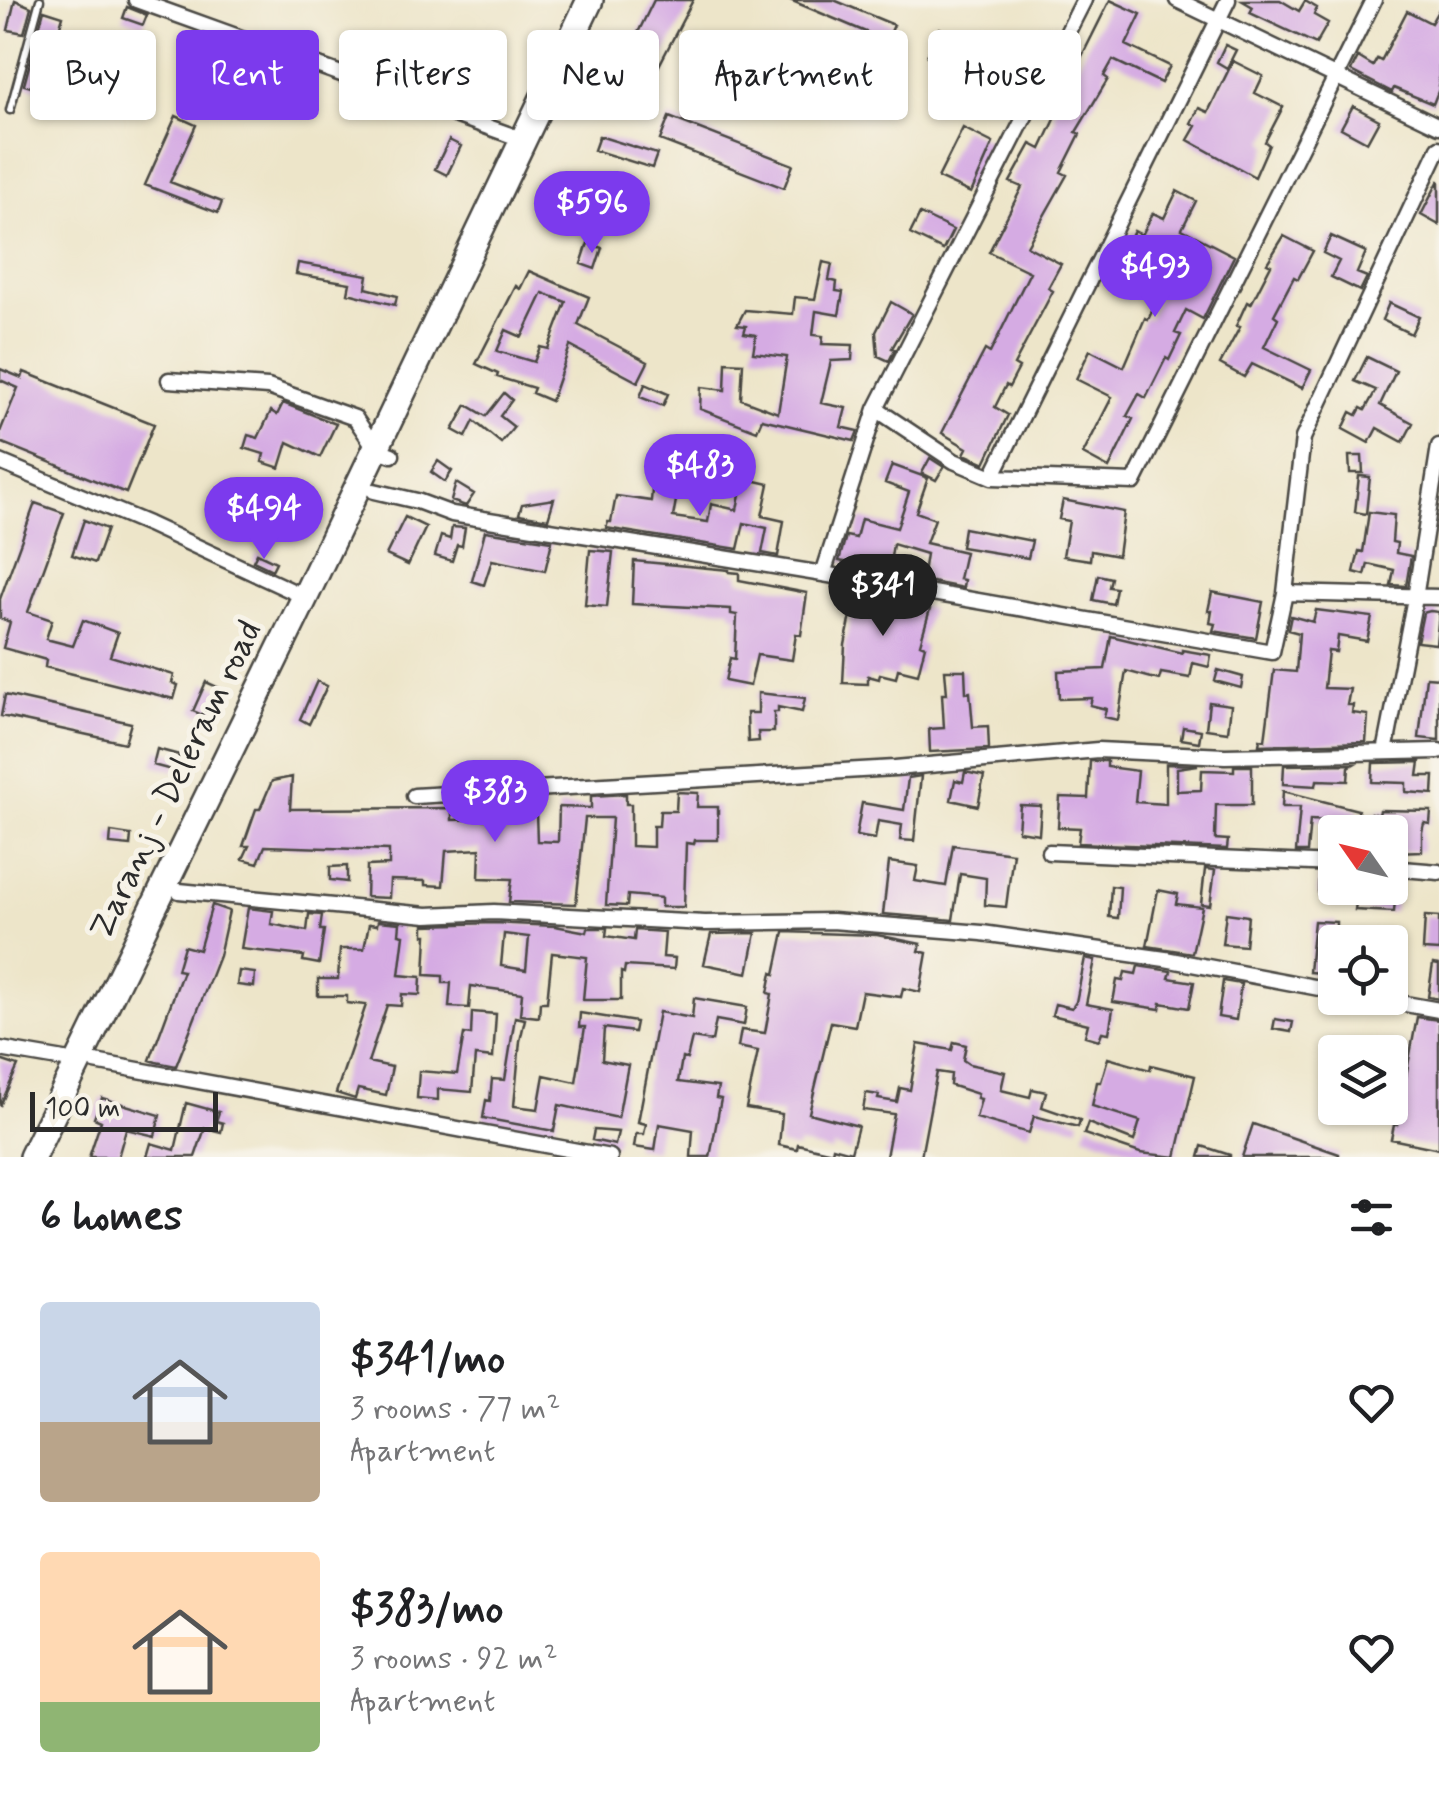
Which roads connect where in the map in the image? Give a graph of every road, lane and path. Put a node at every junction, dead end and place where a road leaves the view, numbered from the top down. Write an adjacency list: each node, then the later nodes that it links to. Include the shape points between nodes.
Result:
1 (40, 0): 11 (lane)
2 (136, 0): 13 (street)
3 (590, 0): 13 (highway, Zaranj - Deleram road)
4 (608, 0): 18 (highway, Zaranj - Deleram road)
5 (1084, 0): 16 (street)
6 (1177, 0): 9 (street)
7 (1228, 0): 9 (street)
8 (1374, 0): 10 (street)
9 (1218, 20): 10 (street); 20 (street)
10 (1336, 76): 12 (street); 20 (street, via 1134,482)
11 (10, 110)
12 (1439, 126)
13 (524, 140): 18 (highway, Zaranj - Deleram road)
14 (1439, 148): 23 (street, via 1304,438)
15 (169, 380): 18 (street, via 268,387 354,418)
16 (876, 409): 20 (street); 22 (street)
17 (1439, 446): 26 (street)
18 (384, 452): 21 (highway, Zaranj - Deleram road); 25 (highway, Zaranj - Deleram road)
19 (0, 462): 25 (street)
20 (992, 478)
21 (374, 491): 22 (street, via 452,514); 34 (highway, Zaranj - Deleram road)
22 (823, 574): 23 (street, via 1272,652)
23 (1286, 593): 26 (street)
24 (1439, 597): 26 (street)
25 (305, 598): 39 (highway, Zaranj - Deleram road)
26 (1416, 598): 28 (street)
27 (1439, 751): 28 (street)
28 (1385, 752): 29 (street, via 1226,756 1098,750)
29 (414, 796)
30 (1049, 852): 31 (street)
31 (1318, 863)
32 (1408, 869): 33 (street)
33 (1439, 872)
34 (180, 891): 35 (street, via 428,915 832,921 982,933); 39 (highway, Zaranj - Deleram road)
35 (1318, 987)
36 (1408, 1004): 37 (street)
37 (1439, 1010)
38 (0, 1049): 39 (street)
39 (85, 1062): 40 (highway, Zaranj - Deleram road); 41 (highway, Zaranj - Deleram road); 42 (street)
40 (32, 1157)
41 (50, 1157)
42 (610, 1157)

